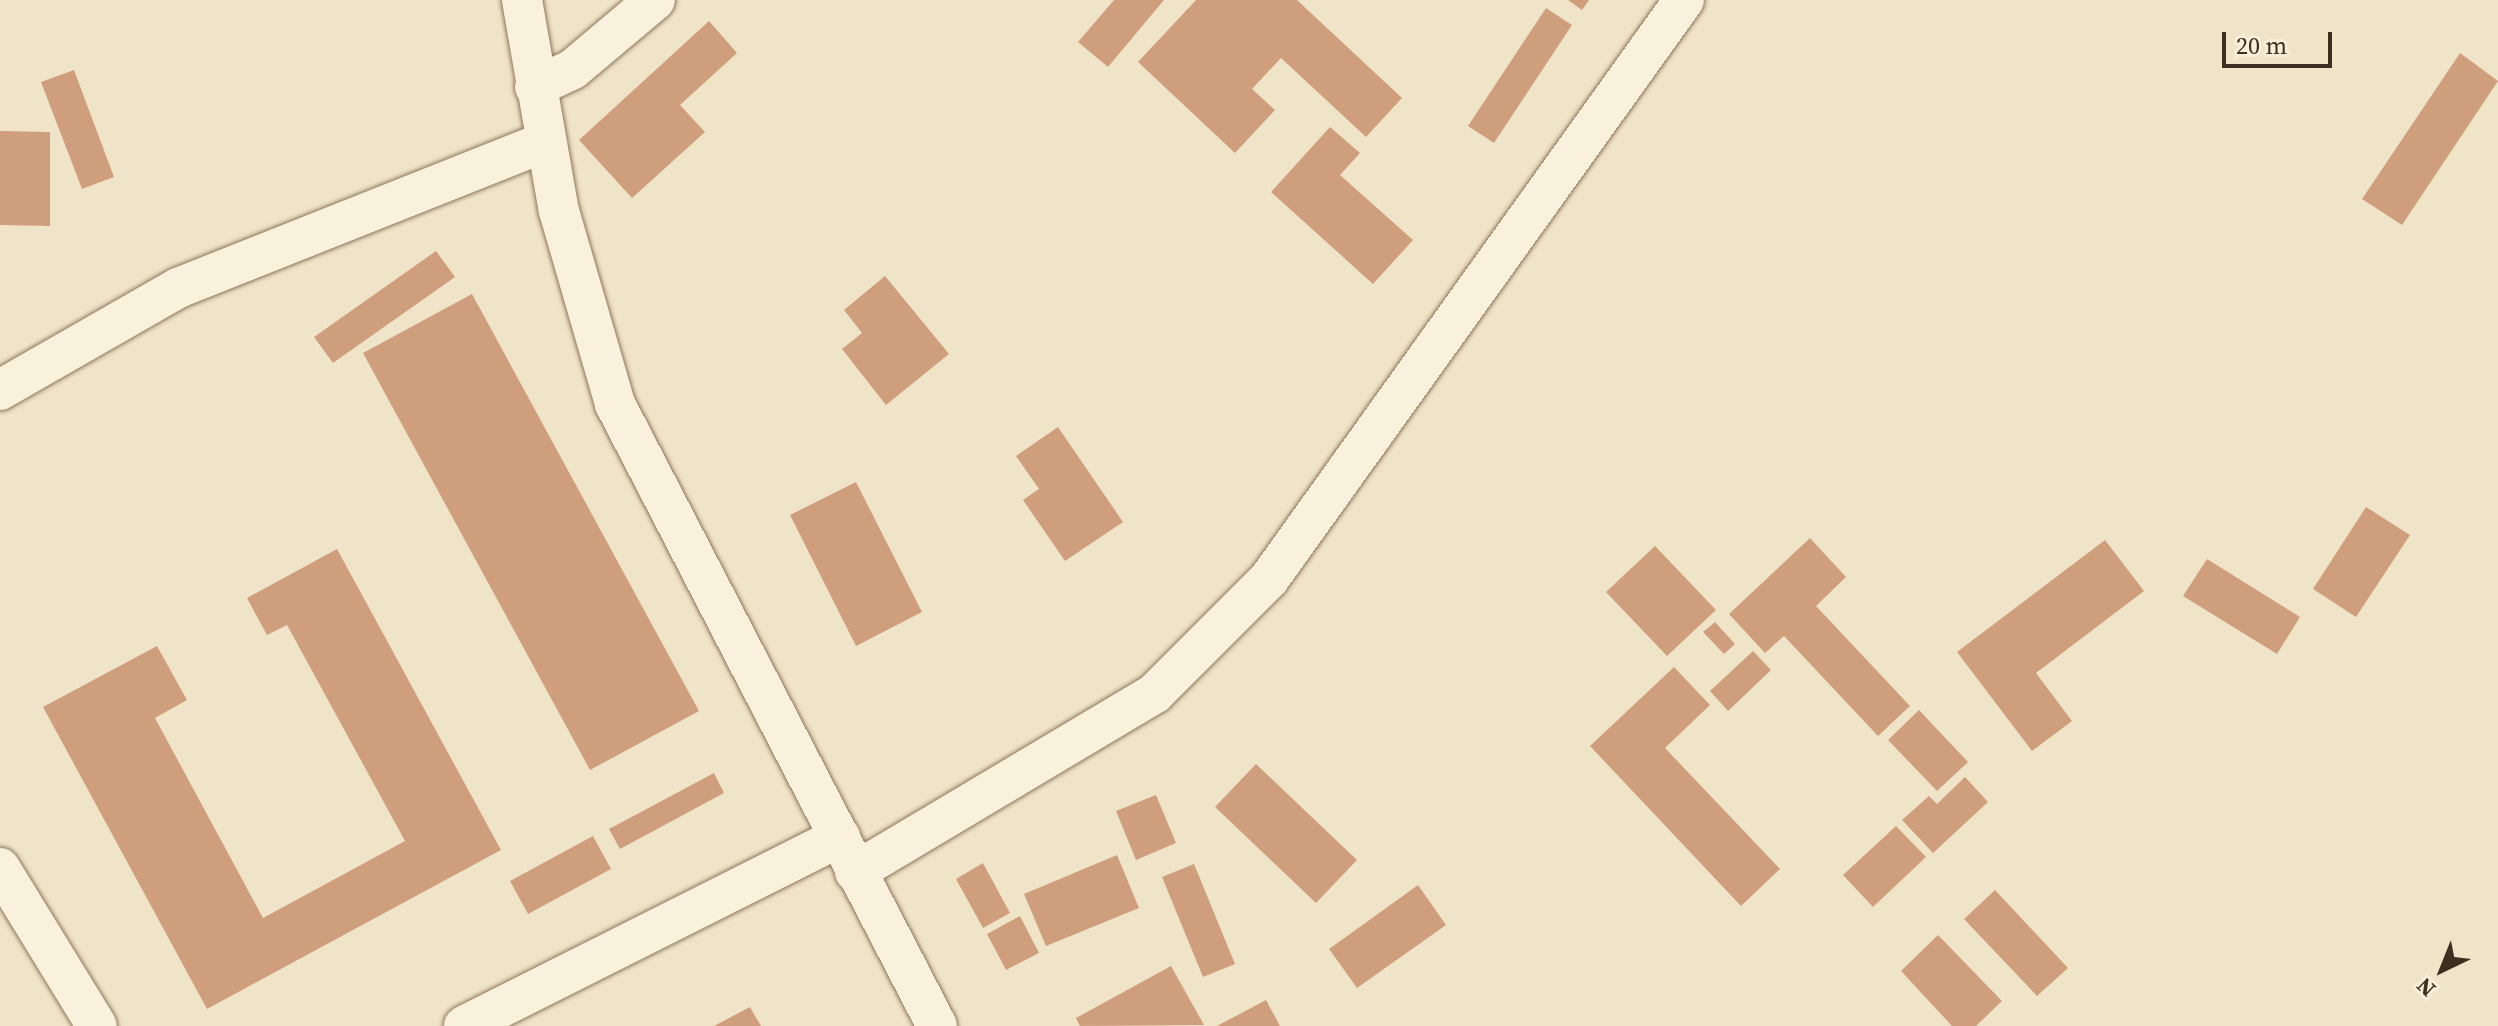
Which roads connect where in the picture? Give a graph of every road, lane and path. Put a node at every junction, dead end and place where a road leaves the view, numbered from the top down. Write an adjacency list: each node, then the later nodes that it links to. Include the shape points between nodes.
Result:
1 (522, 0): 4 (street)
2 (655, 0): 4 (street, via 573,69)
3 (1684, 0): 7 (street, via 1269,579 1155,693)
4 (535, 87): 5 (street)
5 (545, 142): 6 (street, via 178,288); 7 (street, via 580,297 615,404)
6 (0, 390)
7 (848, 854): 10 (street); 11 (street)
8 (0, 868): 9 (street)
9 (97, 1026)
10 (464, 1026)
11 (937, 1026)

